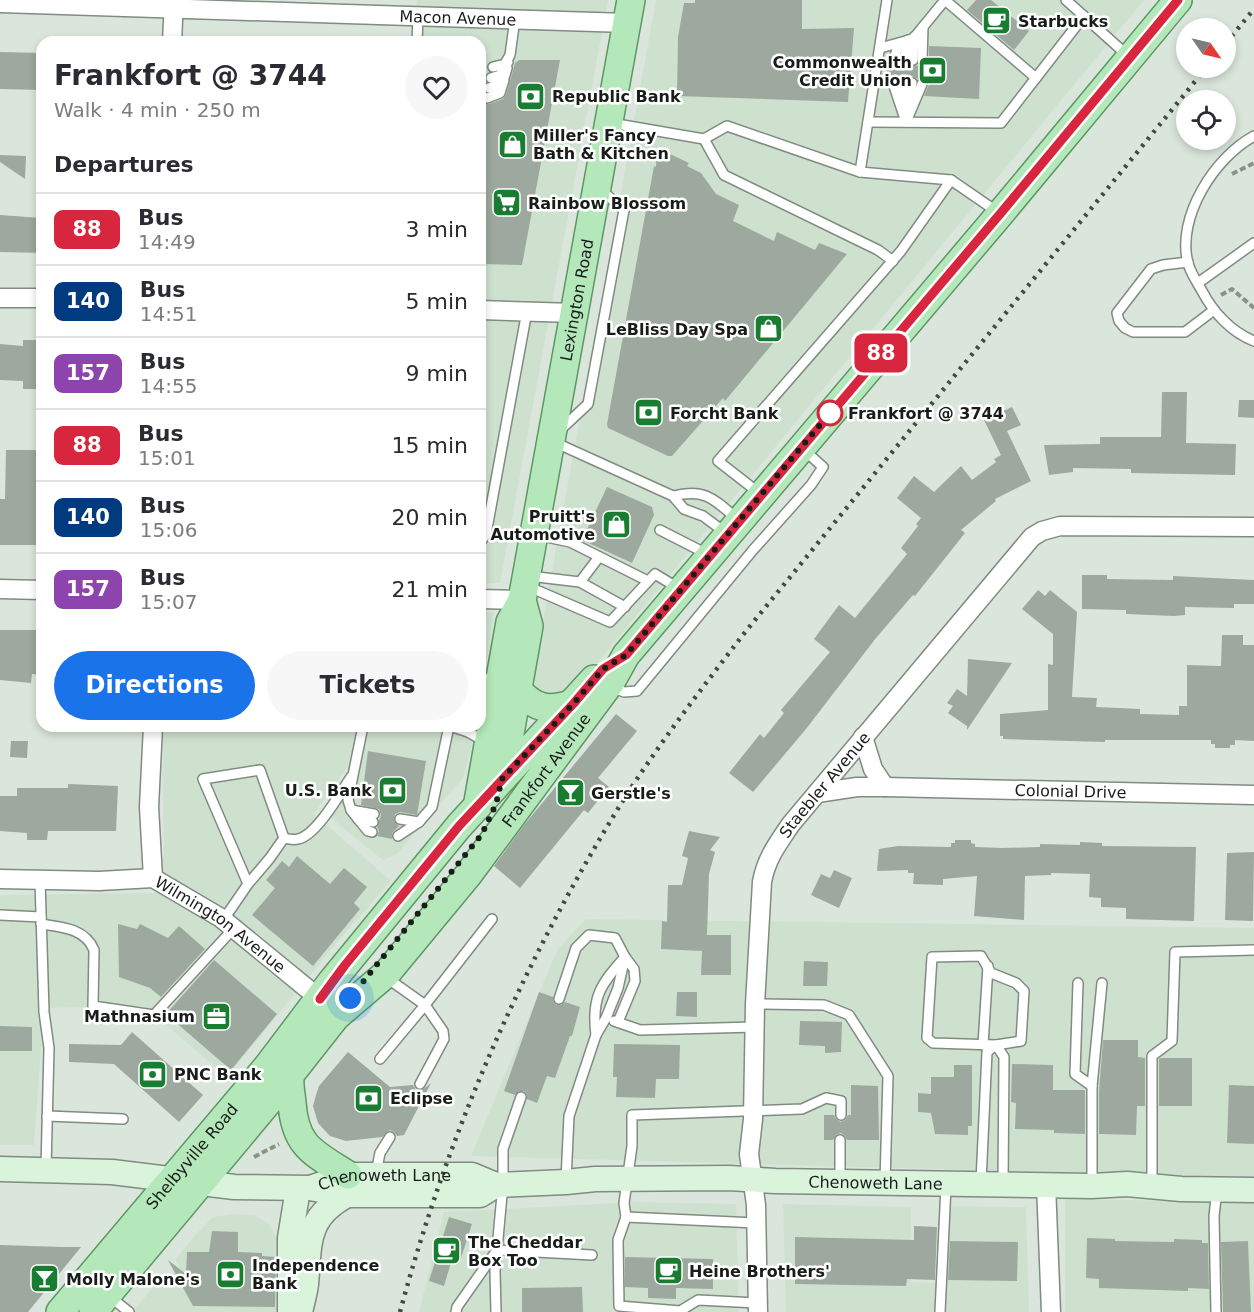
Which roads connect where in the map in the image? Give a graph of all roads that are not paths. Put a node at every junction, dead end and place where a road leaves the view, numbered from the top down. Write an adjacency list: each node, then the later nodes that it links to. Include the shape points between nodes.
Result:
1 (887, 0): 15 (lane)
2 (945, 0): 11 (lane); 22 (lane)
3 (1066, 0): 9 (lane)
4 (1178, 0): 17 (main road, Frankfort Avenue)
5 (0, 3): 6 (street, Macon Avenue)
6 (174, 3): 8 (street, Macon Avenue); 12 (street)
7 (629, 12): 10 (street, Macon Avenue); 26 (main road, Lexington Road)
8 (418, 16): 10 (street, Macon Avenue); 13 (lane)
9 (1084, 16): 17 (lane); 22 (lane)
10 (515, 19): 16 (lane)
11 (922, 27): 14 (lane); 18 (lane)
12 (172, 36)
13 (417, 36)
14 (907, 40): 15 (lane); 18 (lane); 18 (lane)
15 (879, 48): 24 (lane)
16 (510, 55): 19 (lane, via 505,64); 20 (lane)
17 (1130, 58): 32 (main road, Frankfort Avenue)
18 (908, 60)
19 (493, 67)
20 (507, 67): 21 (lane); 23 (lane, via 500,93)
21 (491, 78)
22 (1036, 78): 25 (lane, via 1000,123)
23 (488, 93)
24 (868, 122): 25 (lane); 29 (lane)
25 (906, 122): 25 (lane, via 907,83)
26 (609, 123): 28 (lane); 31 (main road, Lexington Road)
27 (1254, 136): 35 (lane, via 1224,160 1193,206 1185,246)
28 (704, 139): 29 (lane, via 727,126); 34 (lane, via 724,174)
29 (860, 172): 30 (lane)
30 (951, 180): 32 (lane); 34 (lane)
31 (597, 186): 42 (main road, Lexington Road); 44 (lane, via 624,210 588,404)
32 (1000, 214): 45 (main road, Frankfort Avenue)
33 (1254, 243): 36 (lane)
34 (893, 261): 46 (lane, via 718,461)
35 (1188, 262): 36 (lane); 40 (lane, via 1163,264 1151,270 1117,313 1119,321 1133,332 1185,333)
36 (1198, 283): 40 (lane)
37 (0, 298): 38 (street)
38 (36, 298)
39 (486, 310): 41 (street)
40 (1214, 310): 43 (lane, via 1232,328)
41 (527, 311): 42 (street); 48 (lane)
42 (574, 313): 44 (main road, Lexington Road)
43 (1254, 341)
44 (553, 439): 47 (lane); 52 (main road, Lexington Road)
45 (801, 447): 46 (main road, Frankfort Avenue); 64 (lane, via 823,467 811,485 637,691 624,692)
46 (761, 494): 49 (main road, Frankfort Avenue)
47 (673, 496): 49 (lane, via 684,509); 49 (lane, via 689,492 708,495)
48 (486, 518)
49 (733, 527): 53 (main road, Frankfort Avenue)
50 (1254, 527): 71 (street, Staebler Avenue, via 1060,526 1042,531 1011,560)
51 (660, 530): 53 (lane)
52 (535, 534): 54 (lane, via 570,543); 57 (main road, Lexington Road)
53 (709, 555): 59 (main road, Frankfort Avenue)
54 (599, 557): 55 (lane); 56 (lane)
55 (648, 581): 59 (lane, via 655,574); 62 (lane)
56 (580, 582): 57 (lane); 62 (lane)
57 (525, 587): 61 (street); 62 (lane, via 610,622); 65 (main road, Lexington Road, via 529,626)
58 (0, 589): 60 (street)
59 (681, 589): 63 (main road, Frankfort Avenue)
60 (36, 590)
61 (486, 598)
62 (625, 607)
63 (626, 655): 64 (main road, Frankfort Avenue); 66 (main road, Frankfort Avenue, via 603,669)
64 (608, 686): 93 (main road, Frankfort Avenue, via 468,875)
65 (495, 694): 66 (main road, via 545,708); 72 (main road, Lexington Road); 74 (main road, Lexington Road)
66 (574, 703): 74 (main road, Frankfort Avenue)
67 (153, 732): 82 (street, Wilmington Avenue, via 149,807)
68 (362, 732): 73 (lane)
69 (449, 732): 80 (lane, via 432,807)
70 (468, 732): 72 (lane)
71 (864, 737): 75 (street, via 873,770); 76 (street, Staebler Avenue)
72 (488, 744): 78 (main road, Lexington Road)
73 (354, 773): 79 (lane, via 348,800); 81 (lane, via 308,834 299,839)
74 (502, 779): 78 (main road, Frankfort Avenue); 93 (main road, Lexington Road, via 482,834)
75 (885, 787): 76 (street, Colonial Drive); 77 (street, Colonial Drive)
76 (817, 793): 97 (street, Staebler Avenue, via 765,864)
77 (1254, 795)
78 (477, 807): 99 (main road, Frankfort Avenue, via 382,920)
79 (351, 810): 79 (lane, via 373,822 368,831 358,819)
80 (419, 822): 80 (lane, via 399,827)
81 (284, 838): 85 (lane); 85 (lane, via 260,770 203,779)
82 (153, 878): 84 (street); 89 (street, Wilmington Avenue)
83 (0, 879): 84 (street)
84 (40, 880): 88 (lane)
85 (248, 884): 89 (lane)
86 (0, 915): 88 (lane)
87 (492, 919): 98 (lane)
88 (41, 921): 89 (lane, via 74,930 91,943 93,1006 154,1015); 113 (lane, via 49,1048)
89 (229, 924): 99 (street, Wilmington Avenue)
90 (1254, 950): 133 (lane, via 1175,952 1172,1041 1152,1056)
91 (625, 957): 96 (lane, via 615,938 588,935 576,948); 100 (lane); 101 (lane, via 634,969 635,981); 103 (lane, via 603,981 593,1012)
92 (988, 966): 104 (lane); 104 (lane, via 981,956 932,957 927,1038 933,1043); 105 (lane, via 991,973 1024,991 1021,1041)
93 (378, 971): 98 (lane); 99 (main road, Frankfort Avenue)
94 (1078, 983): 109 (lane, via 1075,1074)
95 (1102, 983): 109 (lane)
96 (559, 999)
97 (755, 1004): 102 (street, Staebler Avenue); 126 (lane, via 824,1005 849,1015 888,1076)
98 (425, 1005): 106 (lane); 108 (lane, via 443,1030 444,1039)
99 (329, 1006): 107 (main road, Shelbyville Road); 120 (main road, Shelbyville Road, via 267,1067)
100 (606, 1018): 101 (lane); 103 (lane)
101 (618, 1022): 102 (lane, via 640,1030)
102 (755, 1027): 111 (street, Staebler Avenue)
103 (596, 1035): 124 (lane, via 569,1116)
104 (983, 1045): 105 (lane)
105 (996, 1045): 128 (lane, via 1004,1057); 128 (lane, via 987,1052)
106 (380, 1059)
107 (290, 1075): 123 (main road, Shelbyville Road); 130 (main road, via 298,1134)
108 (420, 1084)
109 (1092, 1086): 132 (lane)
110 (521, 1097): 131 (lane, via 503,1149)
111 (753, 1109): 112 (lane, via 802,1109 826,1098 841,1101); 121 (lane, via 632,1115); 122 (street, Staebler Avenue, via 749,1154)
112 (841, 1114)
113 (47, 1116): 114 (lane); 118 (lane)
114 (123, 1119)
115 (390, 1137): 119 (lane, via 380,1153)
116 (840, 1140): 125 (lane)
117 (0, 1169): 118 (main road, Chenoweth Lane)
118 (46, 1170): 120 (main road, Chenoweth Lane)
119 (375, 1176): 130 (main road, Chenoweth Lane); 131 (main road, Chenoweth Lane, via 472,1175)
120 (172, 1179): 123 (main road, Chenoweth Lane); 143 (main road, Shelbyville Road)
121 (627, 1180): 122 (main road, Chenoweth Lane); 124 (main road, Chenoweth Lane); 137 (lane)
122 (752, 1180): 125 (main road, Chenoweth Lane); 138 (street, Staebler Avenue)
123 (199, 1182): 134 (main road, Chenoweth Lane); 141 (main road, Shelbyville Road)
124 (566, 1182): 131 (main road, Chenoweth Lane)
125 (840, 1182): 126 (main road, Chenoweth Lane)
126 (885, 1182): 127 (main road, Chenoweth Lane)
127 (946, 1183): 128 (main road, Chenoweth Lane); 149 (lane)
128 (992, 1184): 129 (main road, Chenoweth Lane)
129 (1046, 1184): 132 (main road, Chenoweth Lane); 150 (street)
130 (348, 1185): 131 (main road, Chenoweth Lane, via 480,1195); 134 (main road, Chenoweth Lane); 146 (main road, via 312,1230)
131 (500, 1185): 139 (lane)
132 (1092, 1186): 133 (main road, Chenoweth Lane)
133 (1152, 1187): 135 (main road, Chenoweth Lane)
134 (304, 1188): 145 (main road, via 290,1238)
135 (1217, 1190): 136 (main road, Chenoweth Lane); 151 (lane)
136 (1254, 1190)
137 (626, 1217): 138 (lane); 142 (lane, via 618,1240 619,1306 680,1311 698,1300)
138 (756, 1222): 142 (street, Staebler Avenue)
139 (497, 1250): 140 (lane); 147 (lane); 148 (lane)
140 (592, 1255)
141 (100, 1304): 144 (lane)
142 (758, 1308)
143 (60, 1312)
144 (129, 1312)
145 (290, 1312)
146 (300, 1312)
147 (456, 1312)
148 (496, 1312)
149 (940, 1312)
150 (1051, 1312)
151 (1216, 1312)

